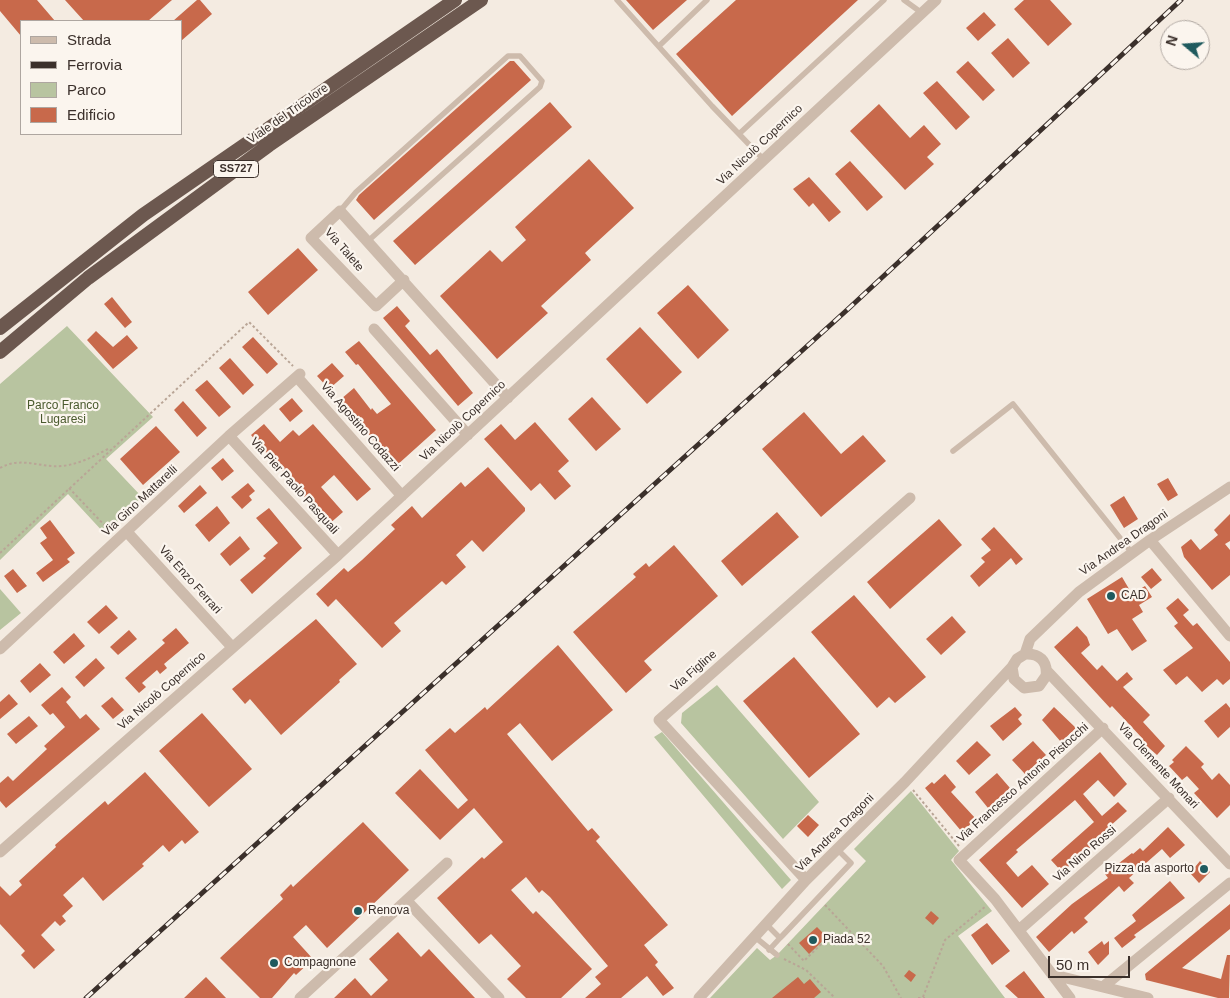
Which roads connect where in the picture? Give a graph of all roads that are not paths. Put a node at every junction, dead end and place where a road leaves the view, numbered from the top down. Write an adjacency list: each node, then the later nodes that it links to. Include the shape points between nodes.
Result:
1 (455, 0): 15 (highway, Viale del Tricolore / SS727, via 142,214)
2 (481, 0): 17 (highway, Viale del Tricolore / SS727, via 253,156 88,278)
3 (617, 0): 9 (lane)
4 (707, 0): 9 (lane)
5 (884, 0): 10 (lane)
6 (904, 0): 8 (lane)
7 (936, 0): 8 (street, Via Nicolò Copernico)
8 (922, 13): 11 (street, Via Nicolò Copernico)
9 (658, 46): 10 (lane)
10 (740, 133): 11 (lane)
11 (764, 160): 19 (street, Via Nicolò Copernico)
12 (340, 211): 13 (street, Via Talete); 13 (lane, via 356,192 508,56 520,56 542,81 540,87); 14 (street, Via Talete, via 311,238 376,306)
13 (368, 241): 14 (street, Via Talete)
14 (404, 280): 19 (street, Via Talete)
15 (0, 328)
16 (374, 329): 20 (street)
17 (0, 352)
18 (298, 375): 21 (street, Via Gino Mattarelli); 24 (street, Via Agostino Codazzi)
19 (508, 398): 20 (street, Via Nicolò Copernico)
20 (468, 435): 24 (street, Via Nicolò Copernico)
21 (229, 436): 26 (street, Via Gino Mattarelli); 29 (street, Via Pier Paolo Pasquali)
22 (953, 451): 28 (lane, via 1013,404)
23 (1230, 487): 27 (street, Via Andrea Dragoni)
24 (402, 496): 29 (street, Via Nicolò Copernico)
25 (910, 498): 46 (street, Via Figline, via 659,720)
26 (127, 532): 31 (street, Via Enzo Ferrari); 32 (street, Via Gino Mattarelli)
27 (1150, 540): 28 (street, Via Andrea Dragoni); 30 (street)
28 (1132, 553): 33 (street, Via Andrea Dragoni, via 1079,592 1048,621 1030,639)
29 (338, 555): 31 (street, Via Nicolò Copernico)
30 (1230, 636)
31 (232, 647): 43 (street, Via Nicolò Copernico)
32 (0, 649)
33 (1025, 654): 34 (street, via 1017,658); 35 (street, via 1039,656)
34 (1012, 668): 36 (street); 39 (street, Via Andrea Dragoni)
35 (1047, 671): 37 (street); 38 (street, Via Clemente Monari)
36 (1016, 683): 37 (street, via 1024,688); 39 (street)
37 (1039, 686): 38 (street)
38 (1065, 688): 40 (street, Via Clemente Monari)
39 (992, 689): 42 (street, Via Andrea Dragoni)
40 (1103, 728): 41 (street, Via Clemente Monari); 50 (street, Via Francesco Antonio Pistocchi, via 959,860)
41 (1169, 798): 45 (street, Via Clemente Monari); 50 (street, Via Nino Rossi)
42 (838, 850): 46 (street, Via Andrea Dragoni); 52 (lane, via 851,863)
43 (0, 852)
44 (447, 863): 48 (street)
45 (1230, 864)
46 (806, 880): 49 (street, Via Andrea Dragoni)
47 (1230, 883): 56 (street)
48 (407, 901): 57 (street); 58 (street)
49 (767, 925): 51 (street, Via Andrea Dragoni); 52 (lane)
50 (1019, 930): 55 (street, Via Francesco Antonio Pistocchi)
51 (755, 937): 53 (lane); 59 (street, Via Andrea Dragoni)
52 (780, 938): 53 (lane)
53 (769, 950): 54 (lane)
54 (777, 956)
55 (1054, 976): 56 (street); 60 (street, Via Francesco Antonio Pistocchi)
56 (1104, 986): 61 (street)
57 (300, 998)
58 (499, 998)
59 (699, 998)
60 (1070, 998)
61 (1148, 998)

